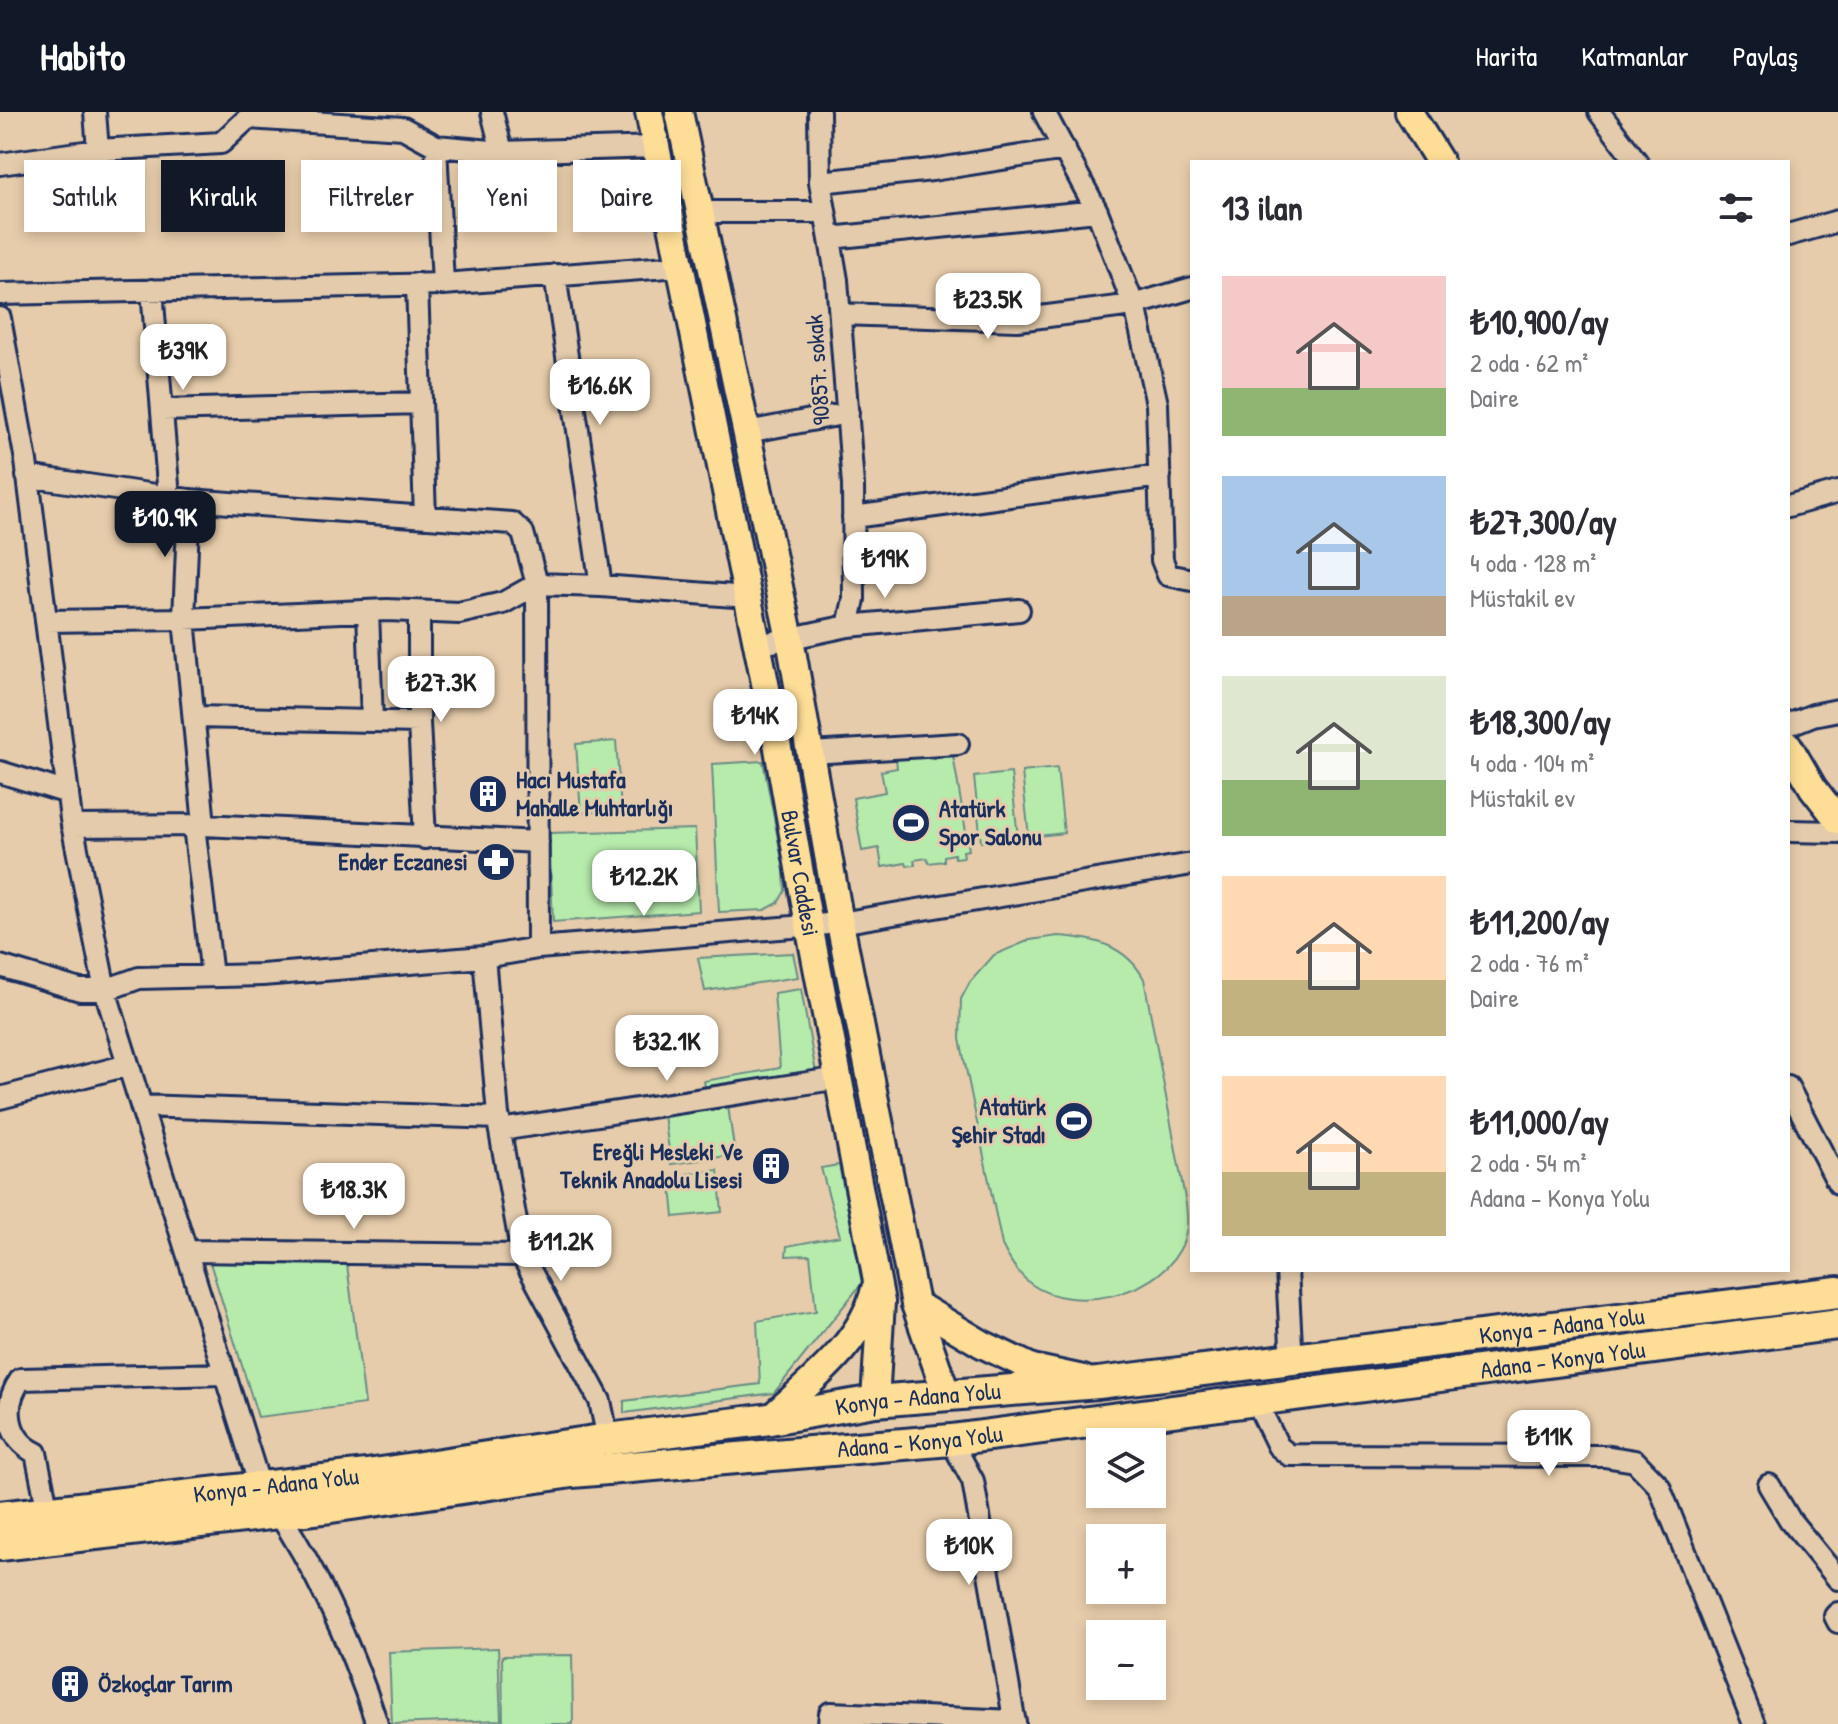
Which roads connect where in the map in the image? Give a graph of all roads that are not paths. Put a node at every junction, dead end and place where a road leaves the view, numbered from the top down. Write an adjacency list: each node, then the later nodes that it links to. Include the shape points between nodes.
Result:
1 (95, 112): 14 (street)
2 (492, 112): 15 (street)
3 (649, 112): 12 (main road, Bulvar Caddesi)
4 (679, 112): 21 (main road)
5 (819, 112): 19 (street, 90857. sokak)
6 (1069, 112): 10 (street)
7 (1409, 112): 16 (main road)
8 (1599, 112): 17 (street)
9 (247, 115): 11 (street, via 403,128); 14 (street, via 221,143)
10 (1047, 117): 13 (street)
11 (436, 146): 15 (street); 29 (street)
12 (656, 147): 15 (street); 26 (main road, Bulvar Caddesi)
13 (1065, 149): 19 (street); 20 (street)
14 (98, 150): 18 (street)
15 (502, 152)
16 (1439, 160)
17 (1635, 160)
18 (0, 164)
19 (820, 182): 22 (street, 90857. sokak)
20 (1097, 211): 25 (street); 33 (street)
21 (702, 212): 22 (street); 40 (main road)
22 (825, 212): 25 (street, 90857. sokak)
23 (1838, 221): 24 (street)
24 (1790, 234)
25 (830, 238): 34 (street, 90857. sokak)
26 (681, 266): 27 (street); 51 (main road, Bulvar Caddesi)
27 (555, 275): 29 (street); 50 (street)
28 (417, 284): 29 (street); 31 (street); 37 (street)
29 (443, 284)
30 (1190, 289): 33 (street)
31 (152, 290): 32 (street); 38 (street)
32 (0, 294)
33 (1133, 305): 34 (street, via 1017,320); 42 (street, via 1157,404)
34 (840, 314): 39 (street, 90857. sokak)
35 (0, 318): 36 (street)
36 (3, 347): 41 (street)
37 (421, 403): 38 (street); 46 (street)
38 (162, 410): 44 (street)
39 (848, 413): 40 (street); 47 (street, 90857. sokak)
40 (747, 432): 58 (main road)
41 (27, 476): 44 (street); 56 (street)
42 (1160, 476): 47 (street); 48 (street, via 1162,560 1168,575)
43 (1838, 492): 45 (street)
44 (179, 498): 46 (street); 55 (street)
45 (1790, 505)
46 (425, 517): 49 (street, via 512,523 523,533)
47 (853, 517): 57 (street, 90857. sokak, via 854,599)
48 (1190, 580)
49 (537, 584): 50 (street); 54 (street, via 481,609); 77 (street)
50 (601, 586): 51 (street)
51 (748, 597): 59 (main road, Bulvar Caddesi)
52 (1019, 610): 57 (street)
53 (368, 611): 54 (street); 55 (street); 62 (street)
54 (419, 612): 63 (street)
55 (184, 619): 56 (street); 61 (street)
56 (46, 621): 69 (street)
57 (848, 626): 58 (street)
58 (790, 639): 59 (street); 67 (main road)
59 (758, 645): 80 (main road, Bulvar Caddesi)
60 (1838, 710): 64 (street)
61 (194, 717): 62 (street); 73 (street)
62 (372, 721): 63 (street)
63 (419, 722): 76 (street)
64 (1790, 724)
65 (958, 744): 67 (street)
66 (1790, 748): 70 (main road)
67 (811, 753): 79 (main road)
68 (0, 772): 69 (street)
69 (68, 793): 72 (street)
70 (1829, 800): 71 (main road)
71 (1838, 820)
72 (72, 826): 73 (street); 85 (street)
73 (199, 826): 76 (street); 84 (street)
74 (1790, 831): 75 (street)
75 (1838, 832)
76 (425, 838): 77 (street)
77 (538, 842): 81 (street)
78 (1190, 864): 79 (street)
79 (840, 923): 80 (street); 98 (main road)
80 (809, 925): 81 (street); 87 (main road, Bulvar Caddesi)
81 (538, 948): 82 (street)
82 (484, 957): 84 (street); 91 (street)
83 (0, 966): 85 (street, via 80,990)
84 (212, 976): 85 (street, via 139,978)
85 (105, 990): 86 (street)
86 (128, 1065): 89 (street); 90 (street)
87 (840, 1078): 91 (street); 96 (main road, Bulvar Caddesi)
88 (1790, 1091): 92 (street)
89 (0, 1098)
90 (141, 1106): 91 (street); 93 (street)
91 (499, 1124): 94 (street)
92 (1838, 1183)
93 (187, 1251): 94 (street); 101 (street)
94 (522, 1255): 107 (street, via 600,1401)
95 (1287, 1272): 100 (street)
96 (877, 1278): 105 (main road, Bulvar Caddesi, via 881,1302); 106 (main road, via 870,1309 848,1343)
97 (1838, 1292): 102 (highway, Konya - Adana Yolu)
98 (915, 1304): 102 (main road, via 1032,1368); 103 (main road)
99 (1838, 1324): 104 (highway, Adana - Konya Yolu)
100 (1291, 1345)
101 (225, 1374): 111 (street); 112 (street, via 21,1379 11,1392 12,1430 21,1445 36,1453)
102 (1098, 1383): 103 (highway, Konya - Adana Yolu)
103 (947, 1396): 105 (highway, Konya - Adana Yolu); 108 (highway)
104 (1255, 1399): 108 (highway, Adana - Konya Yolu); 123 (street, via 1278,1446 1289,1455 1604,1456 1635,1461 1659,1486)
105 (875, 1401): 106 (highway, Konya - Adana Yolu); 109 (highway)
106 (770, 1419): 107 (highway, Konya - Adana Yolu)
107 (608, 1439): 111 (highway, Konya - Adana Yolu)
108 (951, 1440): 109 (highway, Adana - Konya Yolu); 120 (street, via 973,1481)
109 (880, 1447): 113 (highway, Adana - Konya Yolu, via 572,1472)
110 (1769, 1485): 116 (street)
111 (260, 1487): 112 (highway, Konya - Adana Yolu); 113 (street)
112 (48, 1512): 114 (highway, Konya - Adana Yolu)
113 (279, 1513): 115 (highway, Adana - Konya Yolu); 121 (street, via 358,1664)
114 (0, 1517)
115 (0, 1545)
116 (1838, 1579)
117 (1838, 1613): 118 (street)
118 (1838, 1622)
119 (931, 1721): 120 (street); 122 (street, via 830,1713)
120 (1015, 1723)
121 (377, 1724)
122 (829, 1724)
123 (1754, 1724)

